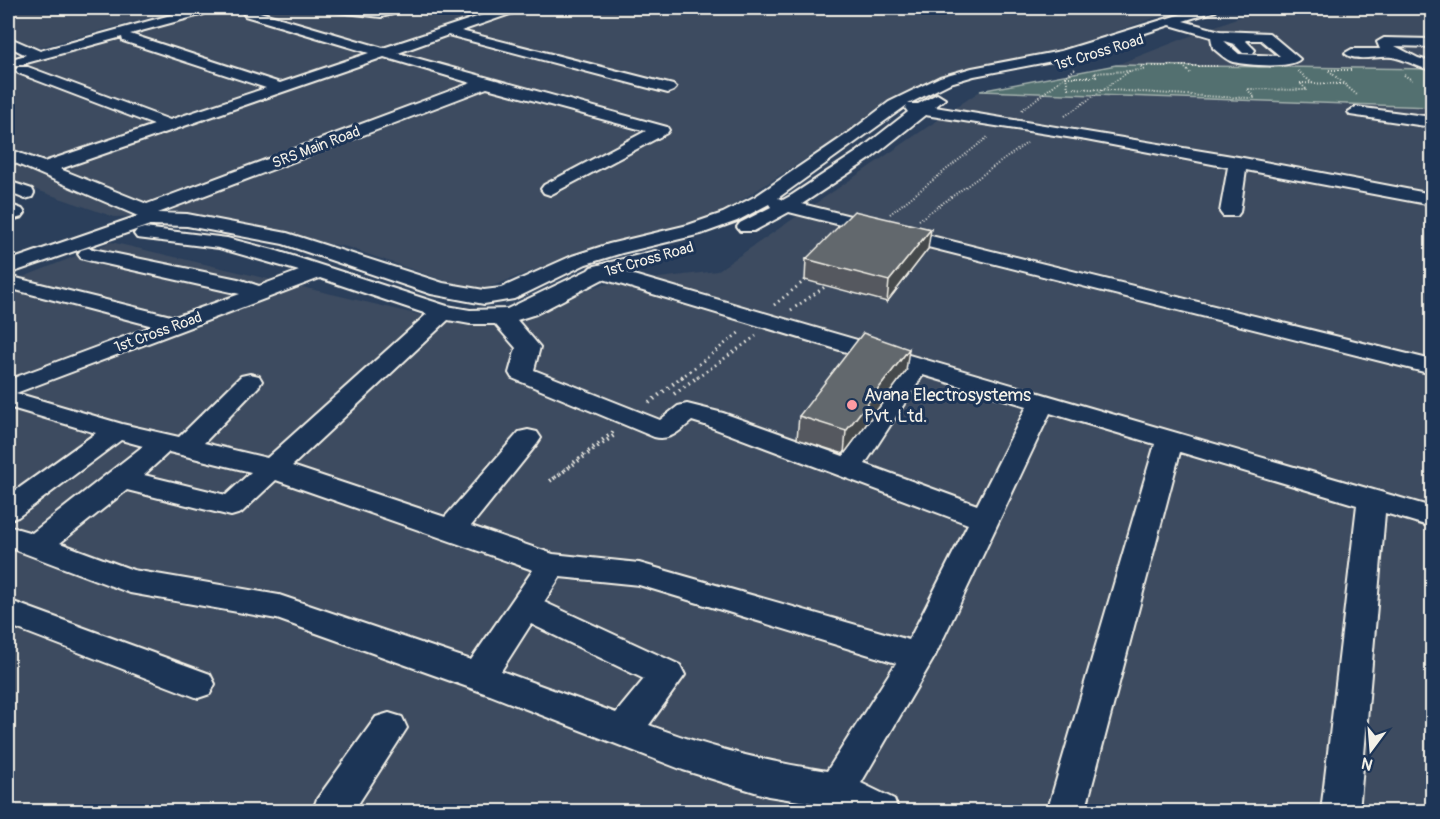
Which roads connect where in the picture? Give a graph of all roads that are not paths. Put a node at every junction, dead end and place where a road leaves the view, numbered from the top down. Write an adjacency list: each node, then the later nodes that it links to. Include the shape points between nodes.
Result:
1 (188, 8): 14 (street)
2 (202, 8): 14 (street)
3 (337, 8): 4 (street, via 381,13)
4 (401, 8)
5 (515, 8): 9 (street)
6 (1220, 9): 8 (street, 1st Cross Road)
7 (249, 13): 15 (street)
8 (1176, 23): 13 (street, via 1239,41); 26 (street, via 1063,55 972,72 945,80); 27 (street, 1st Cross Road, via 1068,64 975,81)
9 (447, 31): 15 (street); 24 (street)
10 (128, 38): 23 (street)
11 (8, 41): 14 (street)
12 (1432, 43): 17 (street, via 1384,42)
13 (1248, 50)
14 (33, 53): 18 (street); 19 (street)
15 (384, 53): 22 (street); 23 (street)
16 (1352, 53): 17 (street)
17 (1397, 53): 20 (street)
18 (8, 56)
19 (8, 63)
20 (1432, 66)
21 (22, 69): 29 (street)
22 (486, 83): 33 (street, via 661,130); 38 (street, SRS Main Road)
23 (281, 88): 29 (street)
24 (668, 88)
25 (1357, 104): 28 (street)
26 (895, 105): 27 (street); 34 (street)
27 (919, 110): 31 (street); 36 (street, 1st Cross Road, via 878,144)
28 (1432, 122)
29 (170, 126): 32 (street)
30 (8, 154): 32 (street)
31 (1238, 162): 35 (street); 37 (street)
32 (42, 169): 38 (street)
33 (550, 189)
34 (763, 200): 36 (street); 40 (street, via 694,230 616,248)
35 (1432, 200)
36 (787, 207): 40 (street, 1st Cross Road, via 742,230 694,247); 48 (street)
37 (1230, 212)
38 (144, 221): 39 (street, SRS Main Road); 40 (street, via 187,220 287,238 439,289 484,297 506,294); 41 (street); 42 (street)
39 (88, 254): 42 (street, SRS Main Road); 43 (street, via 238,285)
40 (590, 266): 45 (street, 1st Cross Road, via 525,313); 47 (street)
41 (320, 271): 43 (street, 1st Cross Road); 44 (street, 1st Cross Road)
42 (12, 285): 46 (street)
43 (259, 294): 46 (street, 1st Cross Road)
44 (443, 312): 45 (street, 1st Cross Road, via 470,319); 57 (street)
45 (502, 318): 58 (street, via 528,347 521,373 571,395 663,431 687,412 714,418)
46 (178, 324): 50 (street, 1st Cross Road)
47 (918, 365): 52 (street); 58 (street)
48 (1432, 367)
49 (250, 381): 56 (street)
50 (8, 388)
51 (8, 399): 53 (street)
52 (1043, 400): 55 (street); 63 (street)
53 (117, 431): 56 (street); 61 (street)
54 (528, 438): 64 (street)
55 (1170, 438): 60 (street); 77 (street)
56 (175, 445): 57 (street); 59 (street)
57 (270, 468): 59 (street, via 231,506); 64 (street)
58 (849, 468): 63 (street)
59 (122, 479): 65 (street)
60 (1372, 498): 62 (street); 78 (street)
61 (8, 510)
62 (1432, 517)
63 (985, 519): 69 (street)
64 (451, 530): 66 (street)
65 (18, 545): 70 (street, via 130,581 279,607)
66 (552, 565): 67 (street); 69 (street, via 639,574)
67 (524, 607): 70 (street); 73 (street, via 668,675)
68 (8, 612): 71 (street)
69 (918, 656): 74 (street)
70 (479, 677): 73 (street)
71 (198, 684)
72 (389, 728): 75 (street)
73 (623, 731): 74 (street, via 768,779)
74 (836, 790): 76 (street)
75 (331, 812)
76 (880, 812)
77 (1066, 812)
78 (1340, 812)

